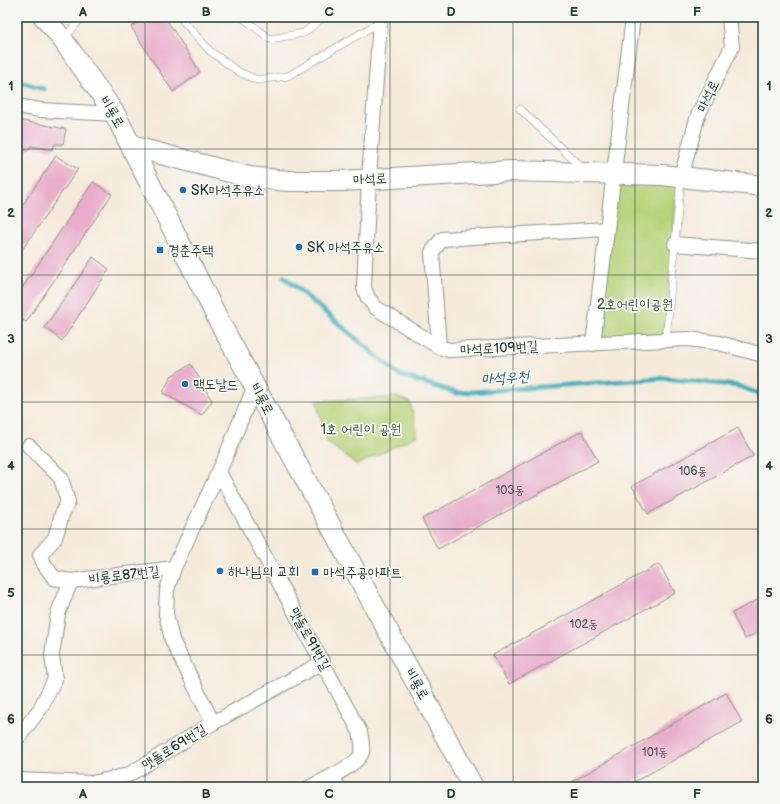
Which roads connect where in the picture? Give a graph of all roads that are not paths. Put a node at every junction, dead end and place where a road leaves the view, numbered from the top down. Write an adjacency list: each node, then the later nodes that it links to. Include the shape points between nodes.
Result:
1 (44, 17): 9 (main road, 비룡로)
2 (82, 17): 9 (lane)
3 (182, 17): 8 (lane, via 210,51 239,72 257,80 288,76)
4 (242, 17): 5 (lane, via 270,39 304,33)
5 (323, 17)
6 (633, 17): 15 (street)
7 (729, 17): 16 (street, 마석로, via 732,47 698,115)
8 (381, 19): 17 (street, 마석로109번길)
9 (63, 40): 12 (main road, 비룡로)
10 (17, 106): 12 (street, via 40,110)
11 (520, 109): 14 (lane)
12 (115, 114): 13 (main road, 비룡로)
13 (131, 146): 17 (main road, 마석로, via 249,177 287,181); 26 (main road, 비룡로, via 219,321)
14 (587, 173): 15 (main road, 마석로); 17 (main road, 마석로, via 510,171)
15 (613, 173): 16 (main road, 마석로); 19 (street)
16 (681, 177): 18 (main road, 마석로); 20 (lane)
17 (369, 179): 24 (street, 마석로109번길, via 364,288 368,298 376,308)
18 (763, 186)
19 (606, 229): 23 (street); 24 (street, via 442,239 432,252)
20 (675, 244): 21 (street); 22 (lane)
21 (763, 251)
22 (666, 340): 23 (street, 마석로109번길); 25 (street, 마석로109번길, via 688,339 719,343)
23 (593, 344): 24 (street, 마석로109번길, via 449,350)
24 (439, 347)
25 (763, 355)
26 (255, 386): 28 (street, 비룡로87번길); 38 (main road, 비룡로)
27 (29, 446): 30 (street, via 61,478 68,502 55,538 40,555 54,578)
28 (219, 472): 29 (street, 비룡로87번길); 31 (street, 맷돌로91번길)
29 (174, 568): 30 (street, 비룡로87번길); 32 (street, 맷돌로69번길, via 167,590 166,614 172,640)
30 (71, 582): 33 (street, 비룡로87번길, via 58,613 52,655 55,679 40,709)
31 (323, 662): 32 (street, 맷돌로69번길); 35 (street, 맷돌로91번길, via 360,732 362,752)
32 (213, 723): 36 (street, 맷돌로69번길, via 128,775)
33 (17, 739)
34 (17, 780): 36 (street, 맷돌로69번길)
35 (335, 782): 37 (street, 맷돌로91번길)
36 (94, 785)
37 (310, 787)
38 (472, 787)

